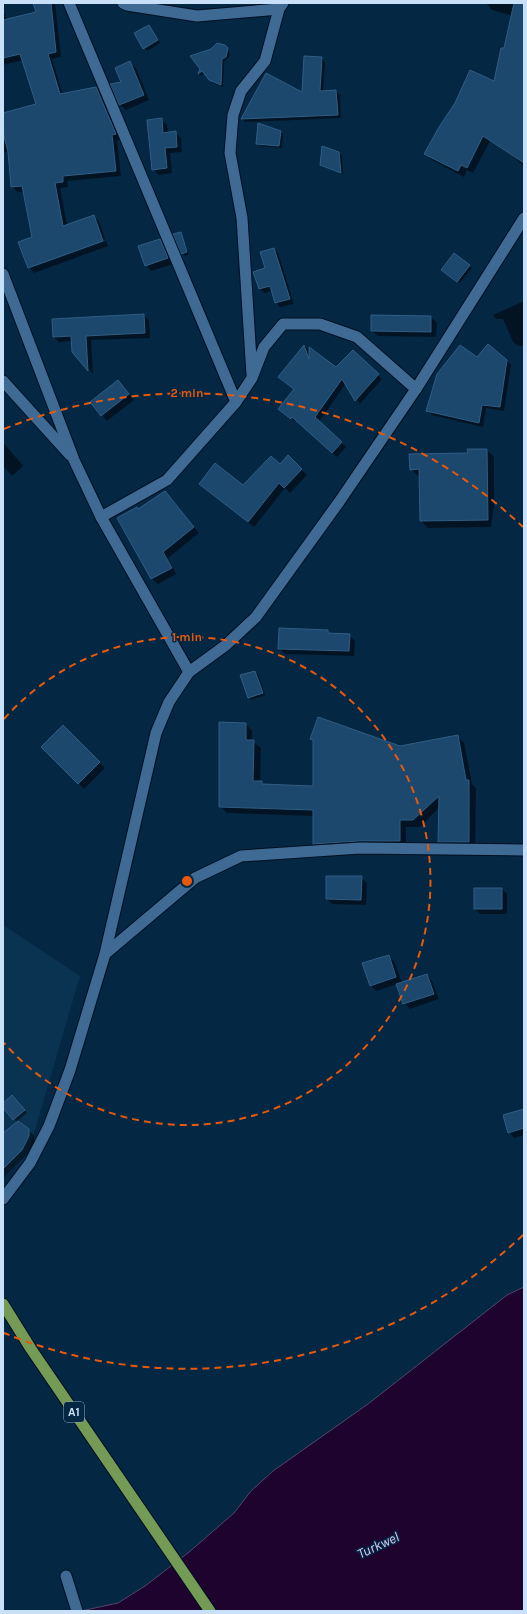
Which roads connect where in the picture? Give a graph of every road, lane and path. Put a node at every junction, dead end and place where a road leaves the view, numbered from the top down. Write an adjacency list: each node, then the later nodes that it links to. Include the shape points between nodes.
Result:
1 (68, 3): 9 (street)
2 (123, 3): 3 (street, via 197,16)
3 (281, 6): 6 (street, via 265,61 241,91 234,115 230,153 242,218)
4 (524, 218): 8 (street)
5 (3, 274): 10 (street)
6 (252, 378): 8 (street, via 264,347 283,324 320,324 357,337); 9 (street)
7 (3, 382): 10 (street)
8 (416, 389): 12 (street, via 256,617 226,645)
9 (236, 402): 11 (street, via 167,480)
10 (74, 460): 11 (street)
11 (101, 517): 12 (street)
12 (189, 672): 14 (street, via 169,702 156,733)
13 (524, 850): 14 (street, via 360,848 241,856 195,878)
14 (105, 954): 15 (street, via 70,1070 49,1126 30,1163)
15 (3, 1199)
16 (3, 1304): 19 (highway, A1)
17 (66, 1576): 18 (street)
18 (77, 1611)
19 (210, 1611)

